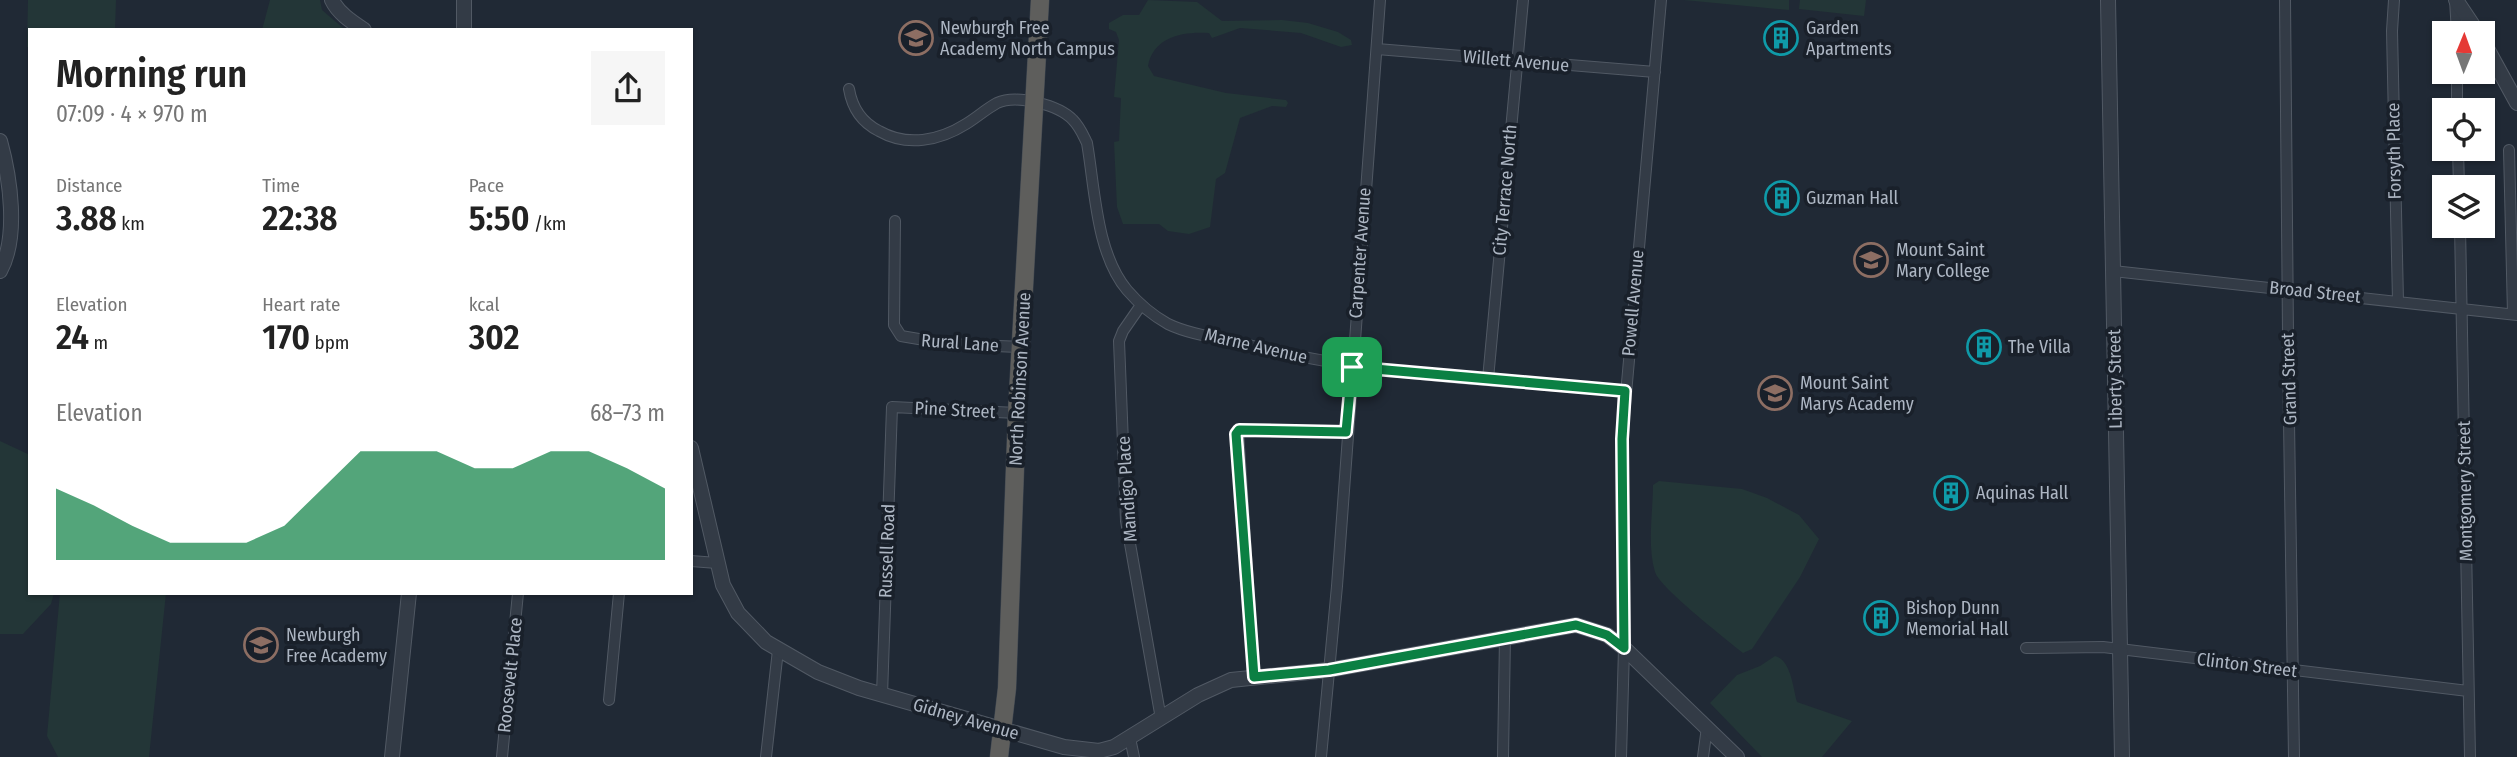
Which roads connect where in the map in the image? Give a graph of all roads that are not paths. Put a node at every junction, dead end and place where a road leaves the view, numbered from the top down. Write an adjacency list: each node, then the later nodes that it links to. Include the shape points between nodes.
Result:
1 (332, 0): 13 (street)
2 (464, 0): 14 (street)
3 (1040, 0): 20 (highway, North Robinson Avenue)
4 (1380, 0): 15 (street, Carpenter Avenue)
5 (1523, 0): 16 (street, City Terrace North)
6 (1661, 0): 18 (street, Powell Avenue)
7 (2108, 0): 27 (street, Liberty Street)
8 (2285, 0): 28 (street, Grand Street)
9 (2394, 0): 29 (street, Forsyth Place)
10 (2456, 0): 11 (street); 12 (street)
11 (2457, 21)
12 (2470, 21)
13 (361, 28)
14 (464, 28)
15 (1377, 50): 16 (street, Willett Avenue); 34 (street, Carpenter Avenue)
16 (1517, 62): 18 (street, Willett Avenue); 35 (street, City Terrace North)
17 (2496, 65): 21 (street)
18 (1655, 72): 36 (street, Powell Avenue)
19 (849, 89): 20 (street, via 852,105 876,130 911,141 948,133 1000,102)
20 (1032, 101): 30 (street, Marne Avenue, via 1061,111 1081,129 1104,245 1113,269); 33 (highway, North Robinson Avenue)
21 (2517, 103)
22 (0, 141): 26 (street, via 10,215 8,254)
23 (2509, 150): 32 (street)
24 (895, 220): 33 (street, Rural Lane, via 894,325 901,336 948,344)
25 (2460, 238): 31 (street, Montgomery Street)
26 (0, 271)
27 (2113, 271): 28 (street, Broad Street); 50 (street, Liberty Street)
28 (2286, 289): 29 (street, Broad Street); 52 (street, Grand Street)
29 (2398, 301): 31 (street, Broad Street)
30 (1141, 305): 34 (street, Marne Avenue, via 1178,327); 57 (street, Mandigo Place, via 1119,341 1126,521)
31 (2462, 308): 32 (street, Broad Street); 54 (street, Montgomery Street)
32 (2515, 314)
33 (1021, 347): 38 (highway, North Robinson Avenue)
34 (1352, 367): 35 (street, Marne Avenue); 39 (street, Carpenter Avenue)
35 (1488, 379): 36 (street, Marne Avenue)
36 (1625, 391): 47 (street, Powell Avenue)
37 (892, 407): 38 (street, Pine Street); 55 (street, Russell Road)
38 (1017, 413): 59 (highway, North Robinson Avenue)
39 (1346, 432): 51 (street, Carpenter Avenue); 53 (street, via 1237,431)
40 (693, 456): 42 (street, Gidney Avenue)
41 (693, 561): 42 (street)
42 (717, 564): 49 (street, Gidney Avenue, via 738,613)
43 (409, 595): 61 (street)
44 (518, 595): 62 (street, Roosevelt Place)
45 (619, 595): 56 (street)
46 (1505, 637): 47 (street, Gidney Avenue, via 1576,625 1607,635); 51 (street, Gidney Avenue); 67 (street)
47 (1624, 648): 58 (street, Gidney Avenue); 68 (street, Powell Avenue)
48 (2026, 648): 50 (street, Clinton Street)
49 (778, 650): 55 (street, Gidney Avenue, via 818,672); 63 (street)
50 (2120, 650): 52 (street, Clinton Street); 71 (street, Liberty Street)
51 (1329, 670): 53 (street, Gidney Avenue); 66 (street, Carpenter Avenue)
52 (2292, 671): 54 (street, Clinton Street); 72 (street, Grand Street)
53 (1254, 677): 57 (street, Gidney Avenue, via 1212,688)
54 (2468, 691): 73 (street, Montgomery Street)
55 (882, 695): 59 (street, Gidney Avenue)
56 (609, 700)
57 (1161, 719): 60 (street, Gidney Avenue)
58 (1707, 727): 69 (street); 70 (street, Gidney Avenue)
59 (1002, 728): 60 (street, Gidney Avenue, via 1083,750 1099,751); 64 (highway, North Robinson Avenue)
60 (1130, 738): 65 (street)
61 (392, 757)
62 (502, 757)
63 (766, 757)
64 (999, 757)
65 (1134, 757)
66 (1321, 757)
67 (1503, 757)
68 (1621, 757)
69 (1703, 757)
70 (1737, 757)
71 (2122, 757)
72 (2294, 757)
73 (2470, 757)

